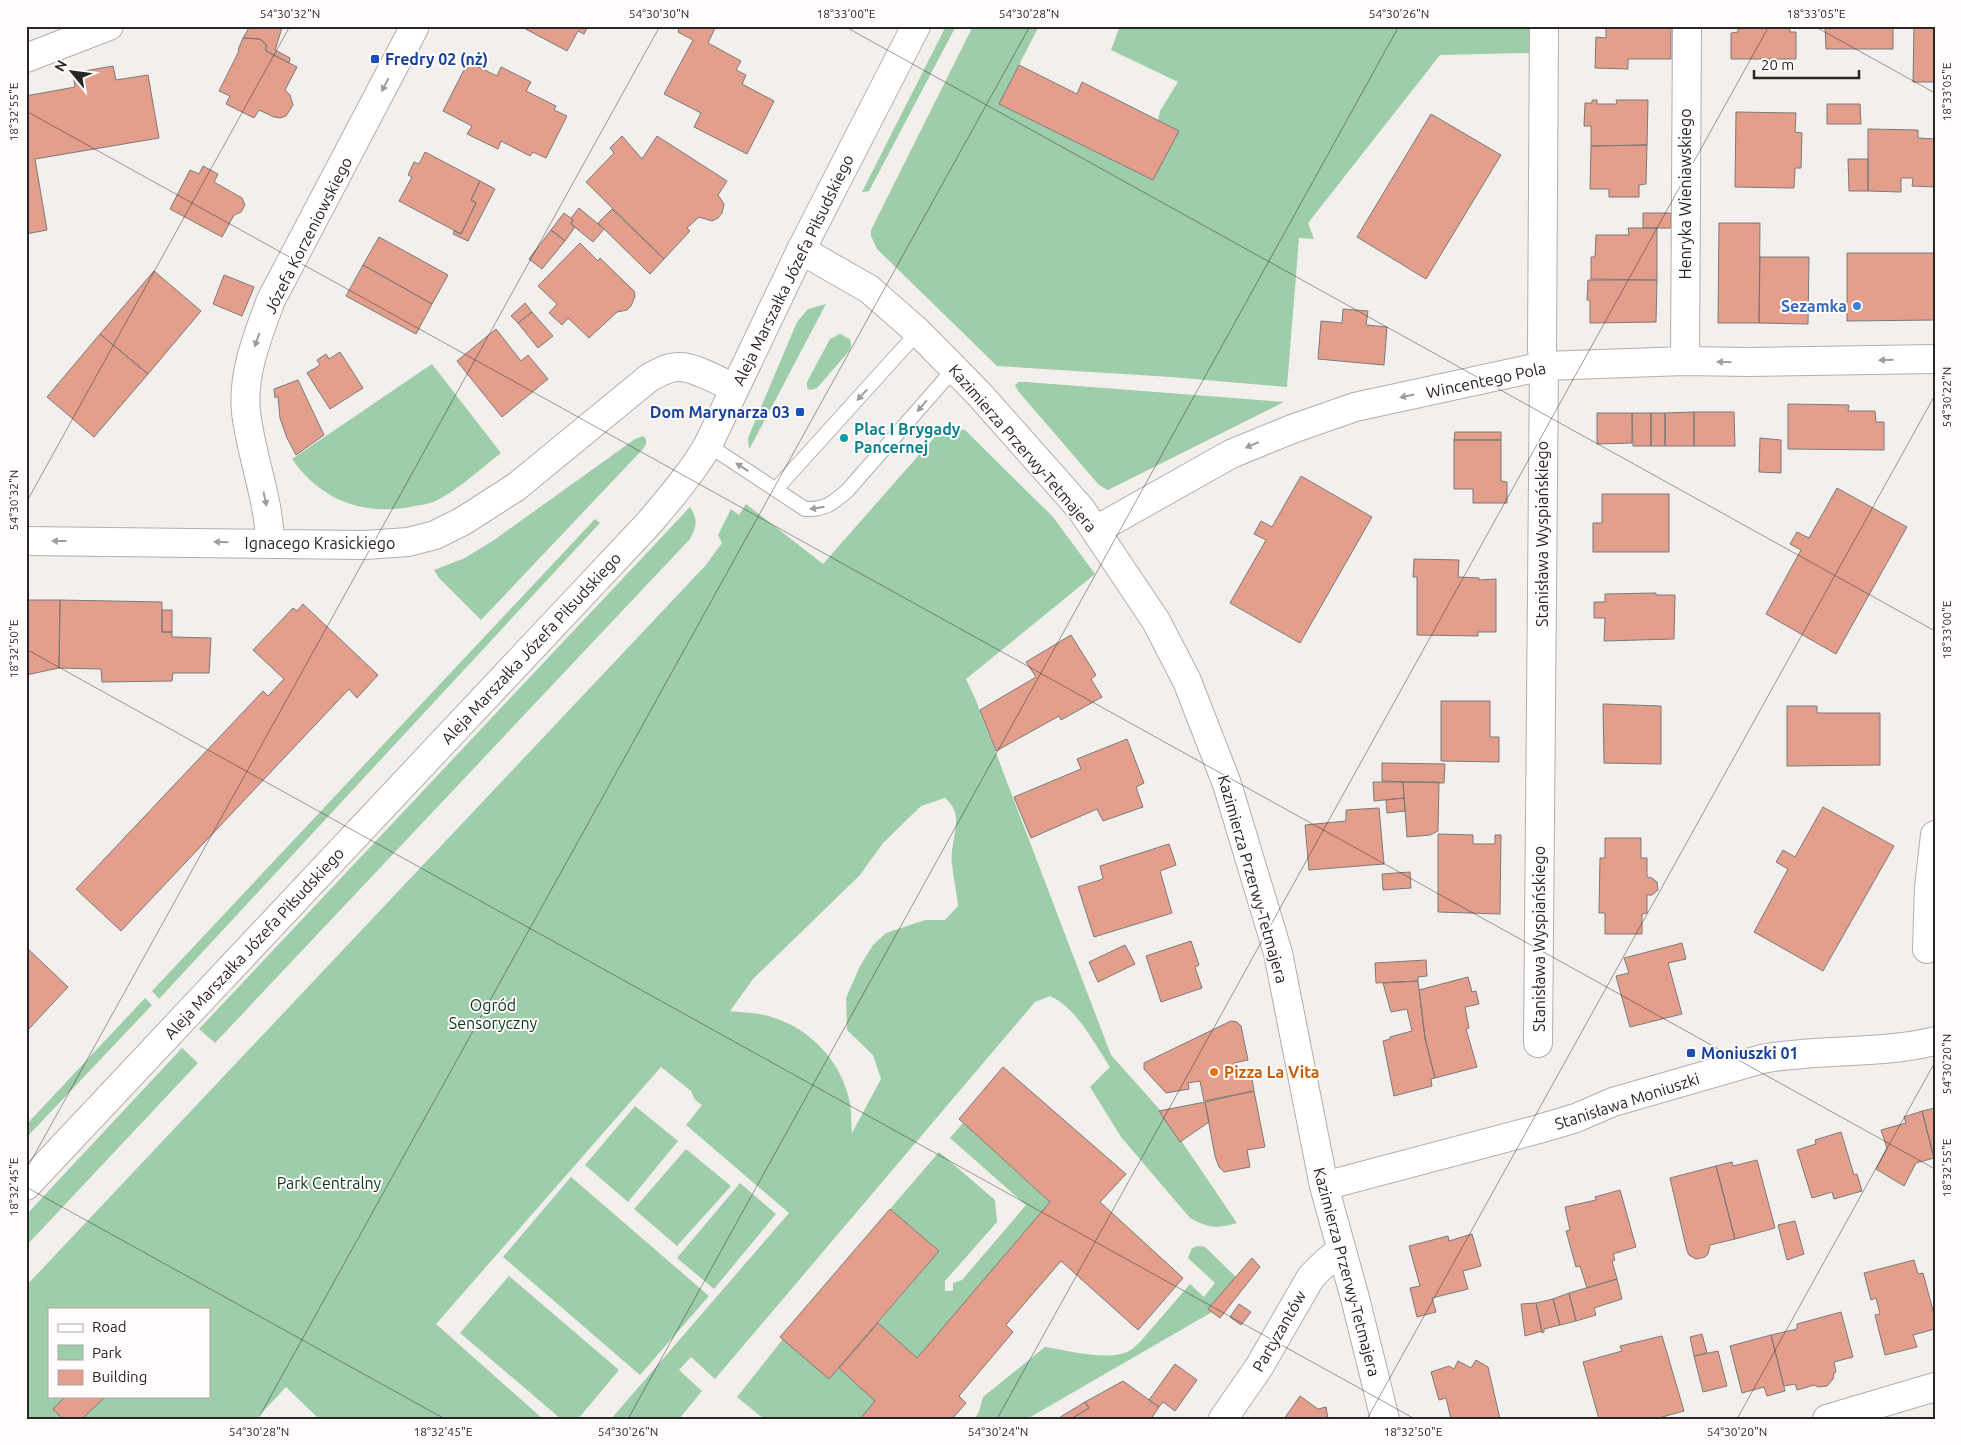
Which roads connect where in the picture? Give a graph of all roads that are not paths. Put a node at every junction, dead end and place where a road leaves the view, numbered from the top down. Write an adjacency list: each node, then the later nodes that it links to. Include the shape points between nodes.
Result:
1 (109, 26): 6 (street)
2 (415, 26): 18 (street, Józefa Korzeniowskiego, one-way to 18, via 271,300 255,345 246,388 246,411 269,520)
3 (916, 26): 7 (street, Aleja Marszałka Józefa Piłsudskiego)
4 (1544, 26): 11 (street, Stanisława Wyspiańskiego)
5 (1687, 26): 10 (street, Henryka Wieniawskiego)
6 (26, 58)
7 (800, 250): 8 (street, Kazimierza Przerwy-Tetmajera, via 869,289); 13 (street, Aleja Marszałka Józefa Piłsudskiego)
8 (918, 332): 12 (street, Kazimierza Przerwy-Tetmajera); 15 (lane, one-way to 15)
9 (1935, 360): 10 (street, Wincentego Pola, one-way to 10)
10 (1684, 361): 11 (street, Wincentego Pola)
11 (1544, 366): 16 (street, Wincentego Pola, one-way to 16, via 1355,407 1292,429 1231,454); 22 (street, Stanisława Wyspiańskiego)
12 (954, 370): 15 (lane, one-way to 15, via 834,502 819,509 805,509); 16 (street, Kazimierza Przerwy-Tetmajera, via 1081,508)
13 (735, 388): 14 (street, Aleja Marszałka Józefa Piłsudskiego); 18 (street, Ignacego Krasickiego, via 680,367 666,369 650,377 516,487 463,522 435,535 408,542 375,544)
14 (708, 445): 15 (lane, one-way to 14); 23 (street, Aleja Marszałka Józefa Piłsudskiego, via 694,469 649,523)
15 (776, 489)
16 (1096, 530): 24 (street, Kazimierza Przerwy-Tetmajera, via 1169,646 1187,681 1227,784 1278,953)
17 (26, 541): 18 (street, Ignacego Krasickiego, one-way to 17)
18 (270, 543)
19 (1935, 835): 20 (street, via 1928,887)
20 (1927, 950)
21 (1935, 1041): 24 (street, Stanisława Moniuszki, via 1911,1047 1762,1059 1613,1102 1539,1130)
22 (1538, 1043)
23 (26, 1186)
24 (1324, 1186): 25 (street, Kazimierza Przerwy-Tetmajera)
25 (1342, 1250): 27 (street, Partyzantów, via 1311,1277 1259,1368); 28 (street, Kazimierza Przerwy-Tetmajera)
26 (1935, 1388): 29 (street)
27 (1223, 1419)
28 (1385, 1419)
29 (1827, 1419)

